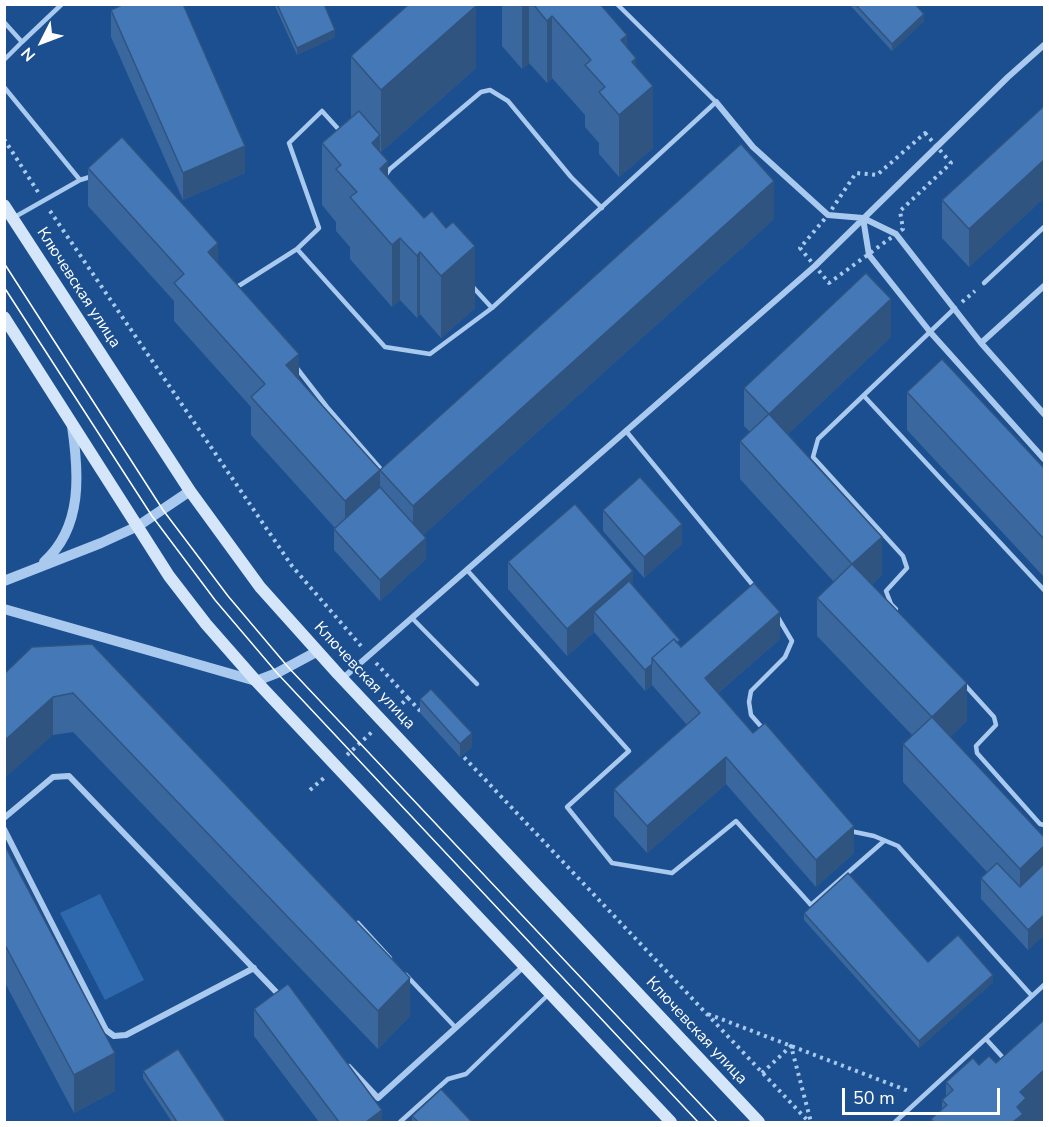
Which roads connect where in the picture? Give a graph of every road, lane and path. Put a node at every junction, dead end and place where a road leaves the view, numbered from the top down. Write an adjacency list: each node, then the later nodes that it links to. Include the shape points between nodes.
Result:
1 (62, 4): 4 (lane)
2 (617, 4): 8 (lane)
3 (4, 22): 4 (lane)
4 (22, 42): 6 (lane)
5 (1044, 45): 22 (street)
6 (4, 60)
7 (4, 87): 16 (lane)
8 (716, 102): 11 (street); 20 (lane)
9 (345, 136): 24 (lane, via 322,111 289,143 319,228)
10 (4, 139): 18 (path)
11 (753, 147): 12 (lane); 22 (street, via 828,215)
12 (745, 155)
13 (375, 170): 15 (lane)
14 (102, 173): 16 (lane)
15 (383, 178): 17 (lane); 20 (lane, via 481,92 490,90 508,101)
16 (80, 180): 18 (lane)
17 (385, 185)
18 (44, 200): 21 (lane); 55 (path, via 292,566)
19 (4, 205): 21 (main road, Ключевская улица)
20 (602, 208): 31 (lane)
21 (13, 218): 43 (main road, Ключевская улица)
22 (863, 218): 32 (street, via 896,234); 34 (street, via 869,255); 40 (street, via 815,267)
23 (1044, 227): 27 (lane)
24 (297, 249): 29 (lane); 31 (lane, via 385,347 430,354)
25 (230, 278): 29 (lane)
26 (470, 283): 31 (lane)
27 (984, 283): 32 (path)
28 (1044, 286): 35 (street)
29 (237, 287): 30 (lane)
30 (244, 296)
31 (492, 308)
32 (955, 308): 34 (lane); 35 (street)
33 (4, 317): 39 (main road)
34 (932, 333): 37 (lane); 41 (street)
35 (981, 343): 38 (street)
36 (292, 361): 42 (lane)
37 (864, 396): 48 (lane); 52 (lane, via 818,439 813,457 903,556 907,568 886,591)
38 (1044, 414)
39 (71, 420): 44 (main road); 45 (street, via 78,463 77,497 55,553)
40 (626, 431): 46 (street); 49 (lane)
41 (1044, 459)
42 (389, 479)
43 (190, 491): 44 (street); 54 (main road, Ключевская улица, via 260,587)
44 (138, 526): 45 (street); 57 (main road, via 169,576)
45 (37, 568): 47 (street)
46 (467, 570): 53 (street); 71 (lane, via 629,751 567,807 612,863 672,873 736,821 811,904)
47 (4, 580)
48 (1044, 590)
49 (758, 592)
50 (4, 609): 57 (street)
51 (773, 609): 63 (lane, via 792,641 785,657 751,691 751,715)
52 (899, 613)
53 (412, 618): 55 (street); 59 (lane)
54 (318, 651): 56 (main road, Ключевская улица); 57 (street)
55 (369, 655): 56 (street); 60 (path)
56 (343, 678): 62 (main road, Ключевская улица)
57 (256, 681): 65 (main road)
58 (963, 682): 69 (lane, via 994,717 996,725 976,746 977,753)
59 (477, 684)
60 (408, 698): 61 (path); 62 (path)
61 (424, 715)
62 (383, 722): 65 (path); 91 (main road, Ключевская улица)
63 (766, 733)
64 (456, 749): 81 (path)
65 (336, 766): 66 (path); 74 (main road)
66 (310, 790)
67 (4, 818): 76 (street, via 53,777 69,776)
68 (843, 822): 71 (lane, via 851,831)
69 (1044, 825)
70 (4, 829): 76 (street, via 106,1030 114,1036 126,1035)
71 (884, 840): 79 (lane, via 898,846)
72 (358, 923): 73 (lane)
73 (391, 958)
74 (524, 966): 78 (main road); 82 (street)
75 (399, 967): 82 (lane)
76 (254, 968): 80 (street)
77 (1044, 985): 79 (lane)
78 (549, 993): 89 (lane, via 466,1074 448,1079); 90 (main road)
79 (1032, 996): 83 (lane)
80 (287, 1003)
81 (705, 1013): 84 (path); 87 (path)
82 (456, 1028): 85 (street, via 378,1098)
83 (986, 1039): 86 (lane); 88 (lane)
84 (791, 1046): 87 (path); 88 (path); 92 (path)
85 (345, 1063)
86 (1008, 1064)
87 (762, 1073): 92 (path)
88 (923, 1096): 93 (lane)
89 (400, 1122)
90 (671, 1122)
91 (759, 1122)
92 (810, 1122)
93 (895, 1122)

